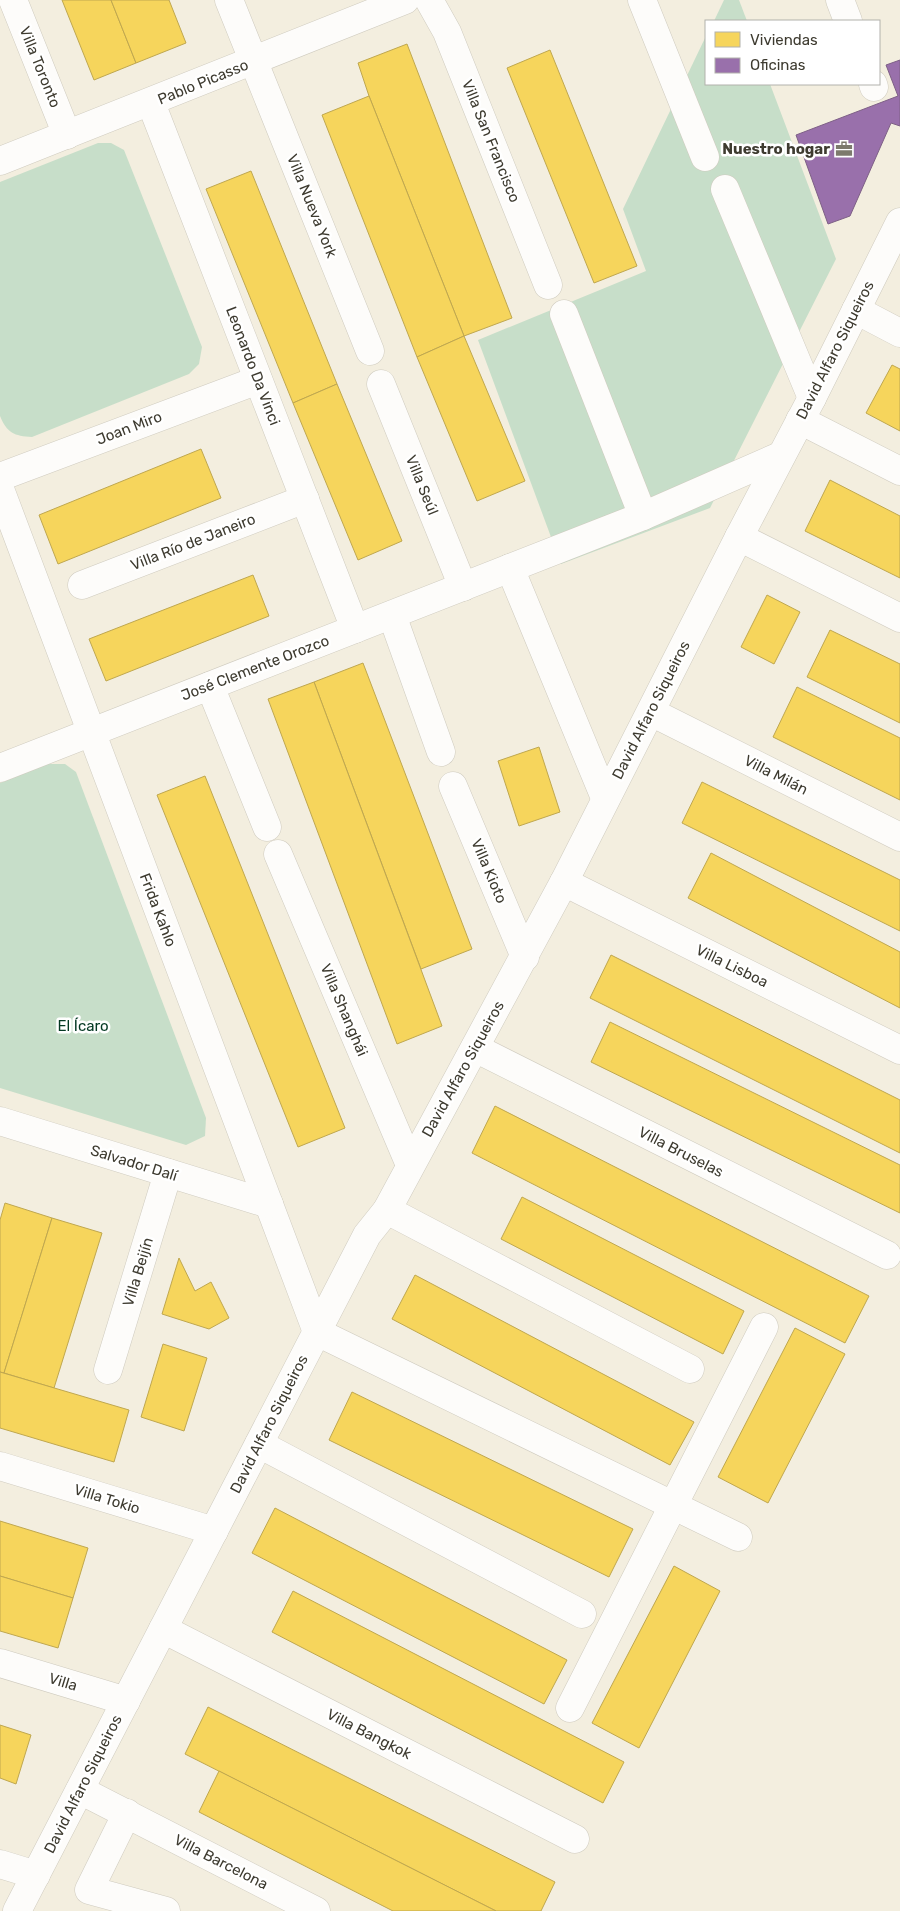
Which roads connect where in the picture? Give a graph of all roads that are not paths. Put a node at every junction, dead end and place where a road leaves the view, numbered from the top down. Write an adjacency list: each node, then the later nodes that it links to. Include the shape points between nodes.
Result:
1 (13, 0): 10 (street, Villa Toronto)
2 (229, 0): 8 (street, Villa Nueva York)
3 (406, 0): 8 (street, Pablo Picasso)
4 (428, 0): 15 (street, Villa San Francisco, via 447,32)
5 (642, 0): 11 (street)
6 (840, 0): 7 (street)
7 (848, 20)
8 (254, 61): 9 (street, Pablo Picasso); 19 (street, Villa Nueva York)
9 (151, 102): 10 (street, Pablo Picasso); 20 (street, Leonardo Da Vinci)
10 (67, 134): 12 (street, Pablo Picasso)
11 (705, 156)
12 (0, 162)
13 (725, 189): 22 (street)
14 (900, 222): 16 (street, David Alfaro Siqueiros)
15 (548, 285)
16 (856, 310): 18 (street); 22 (street, David Alfaro Siqueiros)
17 (564, 314): 28 (street)
18 (900, 333)
19 (370, 351)
20 (258, 380): 25 (street, Joan Miro); 27 (street, Leonardo Da Vinci)
21 (381, 384): 32 (street, Villa Seúl)
22 (806, 409): 23 (street, David Alfaro Siqueiros); 24 (street)
23 (780, 456): 28 (street, José Clemente Orozco); 29 (street, David Alfaro Siqueiros)
24 (900, 471)
25 (0, 477)
26 (0, 489): 38 (street, Frida Kahlo)
27 (305, 499): 31 (street, Villa Río de Janeiro); 35 (street, Leonardo Da Vinci)
28 (643, 516): 30 (street, José Clemente Orozco)
29 (739, 537): 34 (street); 37 (street, David Alfaro Siqueiros)
30 (510, 568): 32 (street, José Clemente Orozco); 42 (street)
31 (82, 585)
32 (463, 587): 33 (street, José Clemente Orozco)
33 (392, 615): 35 (street, José Clemente Orozco); 39 (street)
34 (900, 618)
35 (355, 629): 36 (street, José Clemente Orozco)
36 (210, 686): 38 (street, José Clemente Orozco); 43 (street)
37 (651, 712): 42 (street, David Alfaro Siqueiros); 44 (street, Villa Milán)
38 (92, 732): 40 (street, José Clemente Orozco); 53 (street, Frida Kahlo)
39 (441, 752)
40 (0, 768)
41 (453, 786): 47 (street, Villa Kioto)
42 (606, 798): 46 (street, David Alfaro Siqueiros)
43 (267, 827)
44 (900, 837)
45 (278, 854): 51 (street, Villa Shanghái)
46 (564, 882): 47 (street, David Alfaro Siqueiros); 49 (street, Villa Lisboa)
47 (525, 957): 48 (street, David Alfaro Siqueiros)
48 (475, 1048): 51 (street, David Alfaro Siqueiros); 55 (street, Villa Bruselas)
49 (900, 1050)
50 (0, 1121): 52 (street, Salvador Dalí)
51 (410, 1166): 54 (street, David Alfaro Siqueiros)
52 (168, 1173): 53 (street, Salvador Dalí); 59 (street, Villa Beijín)
53 (269, 1204): 57 (street, Frida Kahlo)
54 (387, 1210): 57 (street, David Alfaro Siqueiros, via 367,1235); 58 (street)
55 (887, 1255)
56 (764, 1327): 62 (street)
57 (317, 1332): 60 (street, David Alfaro Siqueiros); 62 (street)
58 (690, 1369)
59 (108, 1370)
60 (259, 1444): 63 (street, David Alfaro Siqueiros); 65 (street)
61 (0, 1466): 63 (street, Villa Tokio)
62 (673, 1506): 64 (street); 69 (street)
63 (214, 1531): 66 (street, David Alfaro Siqueiros)
64 (738, 1538)
65 (582, 1614)
66 (163, 1628): 68 (street, David Alfaro Siqueiros); 72 (street, Villa Bangkok)
67 (0, 1664): 68 (street, Villa)
68 (126, 1701): 70 (street, David Alfaro Siqueiros)
69 (570, 1708)
70 (80, 1790): 71 (street, Villa Barcelona); 74 (street, David Alfaro Siqueiros)
71 (127, 1813): 76 (street, via 89,1890); 77 (street, Villa Barcelona)
72 (574, 1839)
73 (0, 1864): 74 (street)
74 (36, 1875): 75 (street, David Alfaro Siqueiros)
75 (17, 1911)
76 (166, 1911)
77 (316, 1911)

